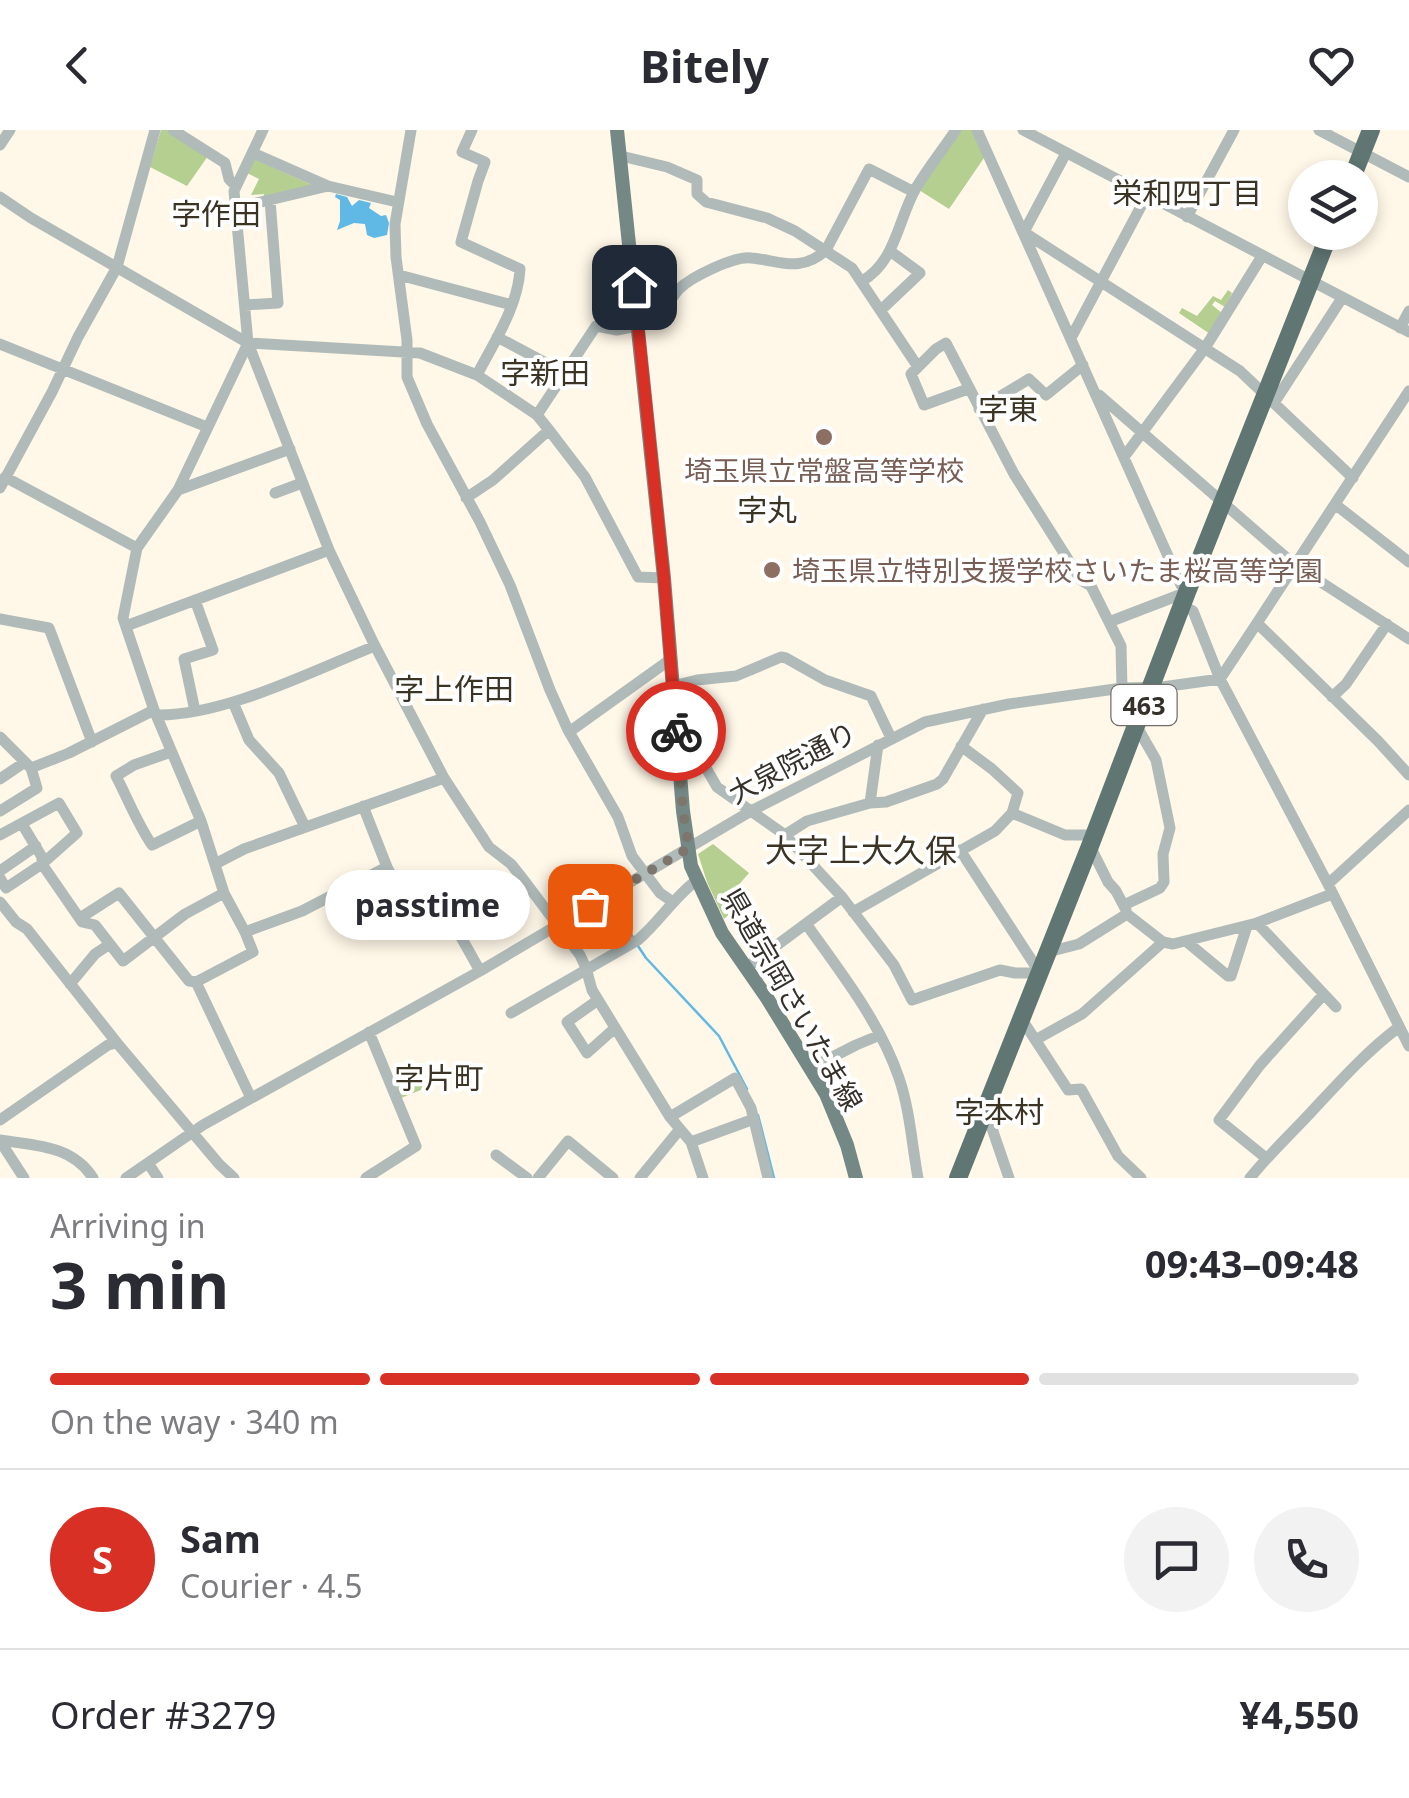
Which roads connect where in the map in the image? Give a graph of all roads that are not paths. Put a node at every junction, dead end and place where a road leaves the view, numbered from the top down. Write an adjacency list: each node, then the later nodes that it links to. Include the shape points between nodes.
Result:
1 (10, 130): 14 (street)
2 (155, 130): 35 (street)
3 (174, 130): 21 (street, via 226,163)
4 (263, 130): 16 (street)
5 (411, 130): 27 (street)
6 (472, 130): 42 (street, via 462,152 485,162 461,242 520,270)
7 (617, 130): 18 (main road, 県道宗岡さいたま線)
8 (956, 130): 23 (street)
9 (978, 130): 30 (street)
10 (1023, 130): 17 (street)
11 (1234, 130): 29 (street)
12 (1320, 130): 15 (street)
13 (1371, 130): 15 (highway)
14 (0, 146)
15 (1362, 152): 19 (highway); 20 (street)
16 (253, 153): 21 (street); 22 (street)
17 (1066, 153): 24 (street); 30 (street)
18 (620, 156): 31 (street, via 697,180 697,194 706,202 767,218); 45 (main road, 県道宗岡さいたま線)
19 (1359, 160)
20 (1409, 177)
21 (235, 185): 28 (street)
22 (328, 186): 26 (street); 27 (street)
23 (914, 192): 31 (street, via 870,169); 33 (street)
24 (1147, 196): 29 (street); 38 (street)
25 (0, 197): 35 (street)
26 (270, 200): 28 (street); 41 (street, via 278,303)
27 (398, 202): 36 (street)
28 (236, 208): 41 (street)
29 (1188, 217): 34 (street)
30 (1024, 232): 38 (street); 48 (street)
31 (826, 250): 37 (street); 45 (street, via 788,266 748,257 722,264 680,288 656,322)
32 (1323, 250): 39 (highway, 463)
33 (890, 251): 37 (street); 43 (street, via 920,272)
34 (1262, 256): 39 (street); 51 (street)
35 (117, 268): 50 (street); 55 (street)
36 (398, 275): 42 (street); 52 (street)
37 (862, 281): 43 (street)
38 (1102, 281): 48 (street); 51 (street)
39 (1310, 282): 40 (street); 61 (highway, 463)
40 (1342, 298): 46 (street); 61 (street)
41 (245, 305): 50 (street)
42 (512, 305): 47 (street)
43 (881, 310): 54 (street)
44 (1409, 312): 46 (street)
45 (638, 326): 56 (street, via 596,326); 83 (main road, 県道宗岡さいたま線)
46 (1404, 330)
47 (497, 337): 56 (street); 57 (street)
48 (1071, 338): 53 (street)
49 (0, 344): 55 (street)
50 (248, 344): 52 (street); 66 (street); 69 (street)
51 (1205, 348): 61 (street); 68 (street)
52 (407, 352): 57 (street); 76 (street, via 407,377)
53 (1084, 365): 60 (street); 62 (street, via 1046,395 1029,379)
54 (918, 367): 58 (street, via 946,343); 58 (street, via 911,374 924,405)
55 (63, 369): 66 (street); 72 (street)
56 (565, 373): 64 (street)
57 (478, 375): 64 (street)
58 (968, 389): 62 (street)
59 (1409, 391): 63 (street)
60 (1096, 392): 68 (street); 70 (street)
61 (1269, 399): 71 (street); 77 (highway, 463)
62 (979, 409): 87 (street)
63 (1397, 410): 65 (street); 71 (street)
64 (537, 414): 67 (street)
65 (1409, 418)
66 (208, 427): 74 (street)
67 (550, 430): 76 (street); 83 (street, via 586,477 638,577)
68 (1144, 432): 70 (street); 77 (street)
69 (290, 449): 73 (street); 74 (street)
70 (1124, 457): 84 (street)
71 (1354, 478): 78 (street)
72 (3, 482): 79 (street)
73 (302, 483): 75 (street); 80 (street)
74 (178, 490): 79 (street)
75 (275, 493)
76 (466, 498): 105 (street)
77 (1224, 502): 82 (street); 84 (highway, 463)
78 (1336, 505): 81 (street); 82 (street)
79 (137, 548): 90 (street)
80 (328, 550): 85 (street); 92 (street)
81 (1409, 562)
82 (1296, 566): 88 (street); 89 (street)
83 (664, 578): 93 (main road, 県道宗岡さいたま線)
84 (1184, 598): 87 (street); 94 (street); 96 (highway, 463)
85 (195, 600): 90 (street); 101 (street, via 212,650 184,659)
86 (0, 619): 108 (street, via 49,628)
87 (1108, 622): 97 (street, via 1120,646)
88 (1258, 623): 94 (street); 98 (street)
89 (1387, 624): 91 (street); 98 (street)
90 (126, 626): 102 (street)
91 (1409, 639)
92 (375, 646): 99 (street); 114 (street)
93 (670, 659): 95 (main road, 県道宗岡さいたま線); 105 (street)
94 (1220, 678): 96 (street, 大泉院通り); 137 (street)
95 (673, 686): 103 (main road, 県道宗岡さいたま線); 107 (street, via 736,676 786,658 871,696)
96 (1151, 687): 97 (street, 大泉院通り); 104 (highway, 463)
97 (1122, 688): 100 (street, 大泉院通り)
98 (1332, 698): 113 (street)
99 (234, 702): 101 (street); 124 (street)
100 (983, 708): 107 (street, 大泉院通り); 110 (street)
101 (195, 711): 102 (street)
102 (156, 712): 108 (street); 111 (street)
103 (676, 722): 119 (street, via 717,788); 129 (main road, 県道宗岡さいたま線)
104 (1136, 724): 127 (highway, 463); 142 (street, via 1156,760 1170,828 1164,882)
105 (569, 732): 134 (street)
106 (0, 737): 112 (street)
107 (891, 738): 109 (street, 大泉院通り)
108 (92, 742): 112 (street)
109 (878, 745): 116 (street); 119 (street, 大泉院通り)
110 (962, 746): 116 (street, via 937,784); 121 (street, via 1018,793)
111 (171, 752): 122 (street); 122 (street, via 116,776 152,845)
112 (28, 765): 115 (street); 118 (street, via 37,788)
113 (1409, 775)
114 (444, 778): 117 (street); 147 (street, via 489,847 511,864)
115 (0, 779)
116 (870, 803): 125 (street, via 806,821)
117 (363, 806): 124 (street); 133 (street)
118 (0, 810)
119 (751, 810): 125 (street); 129 (street, 大泉院通り)
120 (1409, 810): 137 (street)
121 (1012, 813): 127 (street); 130 (street)
122 (201, 821): 132 (street)
123 (22, 824): 126 (street); 128 (street); 131 (street, via 59,804 77,833)
124 (305, 827): 132 (street)
125 (785, 835): 139 (street)
126 (0, 836)
127 (1092, 840): 142 (street); 153 (highway, 463)
128 (36, 846): 131 (street); 135 (street)
129 (689, 848): 134 (street, 大泉院通り); 136 (main road, 県道宗岡さいたま線)
130 (960, 850): 143 (street); 157 (street)
131 (42, 864): 135 (street, via 6,888); 144 (street)
132 (215, 864): 138 (street)
133 (387, 867): 148 (street); 156 (street, via 403,897 432,885)
134 (644, 874): 141 (street); 147 (street, 大泉院通り)
135 (0, 875)
136 (697, 880): 141 (street); 155 (main road, 県道宗岡さいたま線)
137 (1330, 889): 146 (street); 168 (street)
138 (224, 893): 148 (street); 149 (street)
139 (842, 897): 143 (street); 145 (street)
140 (0, 902): 159 (street)
141 (672, 902): 154 (street, via 635,942)
142 (1126, 910): 150 (street); 153 (street, via 1079,944)
143 (853, 912): 157 (street, via 912,1000 1000,970)
144 (80, 918): 149 (street, via 119,893); 152 (street)
145 (807, 925): 155 (street); 167 (street)
146 (1252, 925): 151 (street); 151 (street, via 1231,976); 160 (street)
147 (557, 926): 154 (street); 156 (street, 大泉院通り)
148 (245, 932): 158 (street, via 252,952)
149 (154, 936): 152 (street, via 123,961); 158 (street)
150 (1164, 942): 151 (street); 169 (street, via 1082,1014)
151 (1187, 942)
152 (110, 944): 159 (street)
153 (1048, 952): 157 (highway, 463)
154 (586, 968): 161 (street); 163 (street)
155 (746, 968): 171 (main road, 県道宗岡さいたま線)
156 (480, 971): 166 (street, 大泉院通り)
157 (1040, 973): 164 (highway, 463)
158 (196, 982): 172 (street)
159 (70, 984): 170 (street)
160 (1324, 994): 162 (street); 182 (street, via 1218,1120)
161 (598, 1000): 165 (street); 165 (street, via 567,1022 587,1053)
162 (1336, 1007)
163 (511, 1013)
164 (1022, 1018): 169 (street); 173 (highway, 463)
165 (615, 1028): 174 (street)
166 (369, 1032): 172 (street, 大泉院通り); 189 (street, via 416,1146)
167 (880, 1035): 171 (street); 197 (street, via 901,1082)
168 (1405, 1035): 182 (street, via 1354,1066)
169 (1036, 1039): 200 (street, via 1068,1090 1081,1089 1118,1156)
170 (117, 1043): 176 (street); 178 (street)
171 (811, 1068): 196 (main road, 県道宗岡さいたま線, via 839,1123)
172 (251, 1098): 178 (street, 大泉院通り)
173 (986, 1109): 198 (highway, 463); 199 (street)
174 (670, 1117): 175 (street, via 735,1078); 177 (street)
175 (754, 1119): 180 (street); 195 (street)
176 (0, 1120)
177 (680, 1129): 180 (street); 193 (street)
178 (194, 1132): 183 (street, 大泉院通り); 188 (street)
179 (0, 1140): 184 (street); 185 (street, via 73,1156)
180 (691, 1142): 194 (street)
181 (496, 1155): 190 (street)
182 (1266, 1158): 201 (street)
183 (148, 1163): 186 (street, 大泉院通り); 187 (street)
184 (24, 1178)
185 (94, 1178)
186 (126, 1178)
187 (158, 1178)
188 (234, 1178)
189 (366, 1178)
190 (527, 1178)
191 (538, 1178): 192 (street, via 568,1141)
192 (613, 1178)
193 (640, 1178)
194 (704, 1178)
195 (768, 1178)
196 (856, 1178)
197 (918, 1178)
198 (958, 1178)
199 (1009, 1178)
200 (1141, 1178)
201 (1250, 1178)

